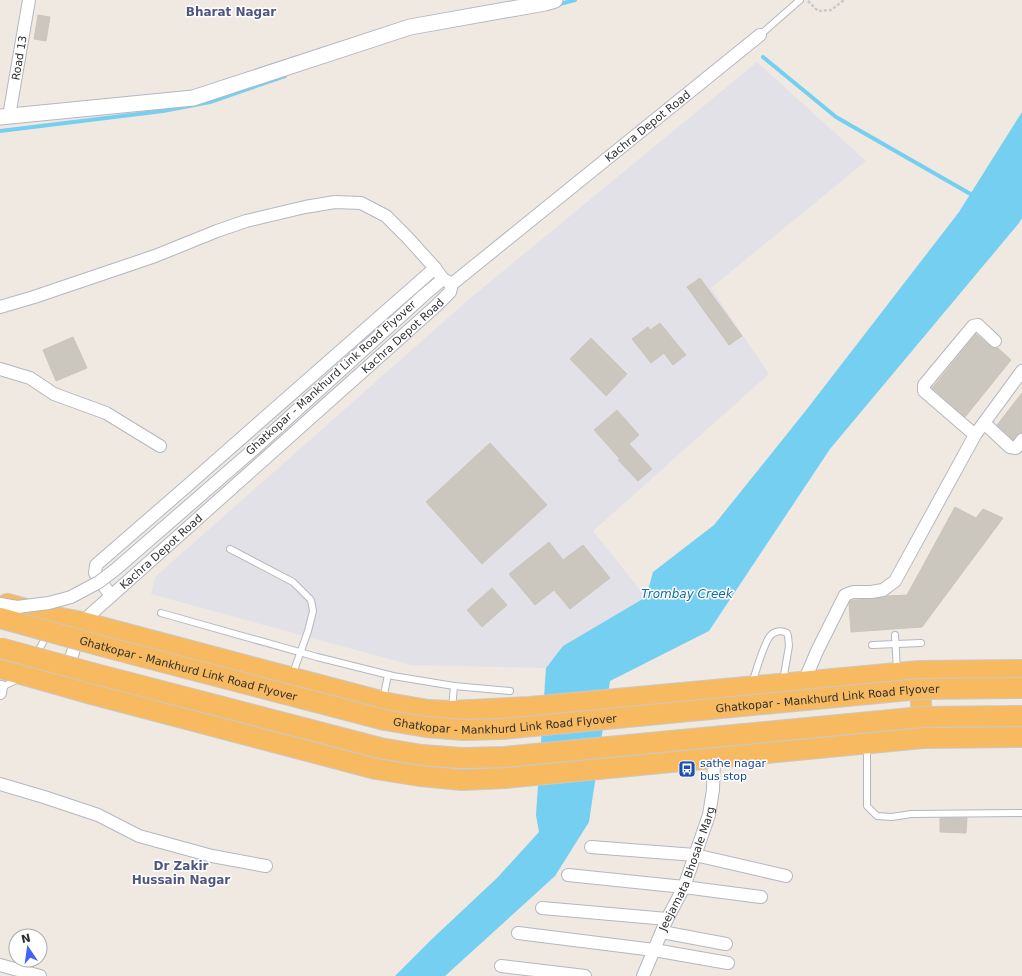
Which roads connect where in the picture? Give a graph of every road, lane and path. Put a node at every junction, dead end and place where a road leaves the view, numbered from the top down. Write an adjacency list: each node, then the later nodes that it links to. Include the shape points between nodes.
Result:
1 (29, 0): 7 (street, Road 13)
2 (555, 0): 7 (street, via 410,27 193,98)
3 (800, 0): 6 (lane, Kachra Depot Road)
4 (806, 0): 5 (path, via 818,11 831,10)
5 (844, 0)
6 (760, 35): 9 (street, Kachra Depot Road)
7 (4, 117)
8 (435, 268): 9 (street); 10 (street, via 386,216 361,202 335,202 246,221 155,256); 19 (street, via 96,566 95,573)
9 (447, 282): 19 (street, Kachra Depot Road, via 450,292 436,306); 20 (street, Ghatkopar - Mankhurd Link Road Flyover, bridge, via 424,295 254,449 99,582 71,597 49,603 17,607)
10 (0, 307)
11 (995, 341): 15 (street, via 978,325 973,326 924,385 924,391)
12 (0, 369): 17 (street, via 30,378 54,394 106,413)
13 (1022, 371): 14 (street)
14 (984, 423): 15 (street); 16 (street, via 1010,448 1016,448)
15 (975, 435): 38 (street, via 895,581 883,590 845,595)
16 (1022, 440)
17 (160, 446)
18 (230, 549): 30 (lane, via 293,582 311,600 313,611)
19 (111, 596): 24 (street, Kachra Depot Road)
20 (0, 603): 22 (highway)
21 (161, 613): 30 (lane)
22 (56, 617): 24 (highway); 32 (lane)
23 (0, 618): 43 (highway, Ghatkopar - Mankhurd Link Road Flyover, bridge, via 385,720 463,730 510,728 920,688)
24 (82, 622): 37 (highway); 41 (street)
25 (895, 635): 27 (lane)
26 (922, 642): 27 (lane)
27 (896, 644): 28 (lane); 35 (lane)
28 (872, 646)
29 (0, 648): 48 (highway, bridge, via 380,748 462,758 504,757 922,717)
30 (300, 652): 36 (lane); 37 (lane)
31 (0, 668): 32 (highway)
32 (29, 669): 41 (highway); 44 (lane)
33 (1022, 670): 34 (highway)
34 (919, 671): 35 (highway); 50 (highway)
35 (897, 673): 38 (highway)
36 (388, 675): 40 (lane); 46 (lane)
37 (292, 677): 46 (highway)
38 (804, 682): 39 (highway)
39 (783, 684): 42 (highway); 42 (lane, via 789,641 787,633 782,631 774,633 768,640)
40 (454, 686): 45 (lane); 47 (lane)
41 (63, 687): 52 (highway, via 376,769 420,776 455,779 506,778)
42 (751, 687): 47 (highway, via 530,708)
43 (1022, 688)
44 (0, 689)
45 (510, 691)
46 (382, 701): 47 (highway, via 428,710)
47 (452, 711)
48 (1022, 716)
49 (1022, 737): 50 (highway)
50 (923, 738): 51 (highway)
51 (867, 743): 52 (highway); 54 (lane, via 867,806 877,816)
52 (714, 758): 56 (street, Jeejamata Bhosale Marg, via 713,790)
53 (0, 784): 57 (street, via 98,815 139,836 212,856)
54 (1022, 813)
55 (591, 847): 56 (street)
56 (695, 855): 59 (street); 60 (street, Jeejamata Bhosale Marg)
57 (266, 866)
58 (568, 875): 60 (street)
59 (786, 876)
60 (684, 887): 61 (street); 63 (street, Jeejamata Bhosale Marg)
61 (761, 897)
62 (542, 908): 63 (street)
63 (667, 919): 64 (street, Jeejamata Bhosale Marg)
64 (662, 932): 66 (street); 67 (street, Jeejamata Bhosale Marg)
65 (518, 933): 67 (street)
66 (726, 944)
67 (654, 950): 68 (street); 73 (street, Jeejamata Bhosale Marg)
68 (728, 963)
69 (0, 965): 71 (street)
70 (501, 966): 72 (street)
71 (40, 976)
72 (585, 976)
73 (643, 976)

